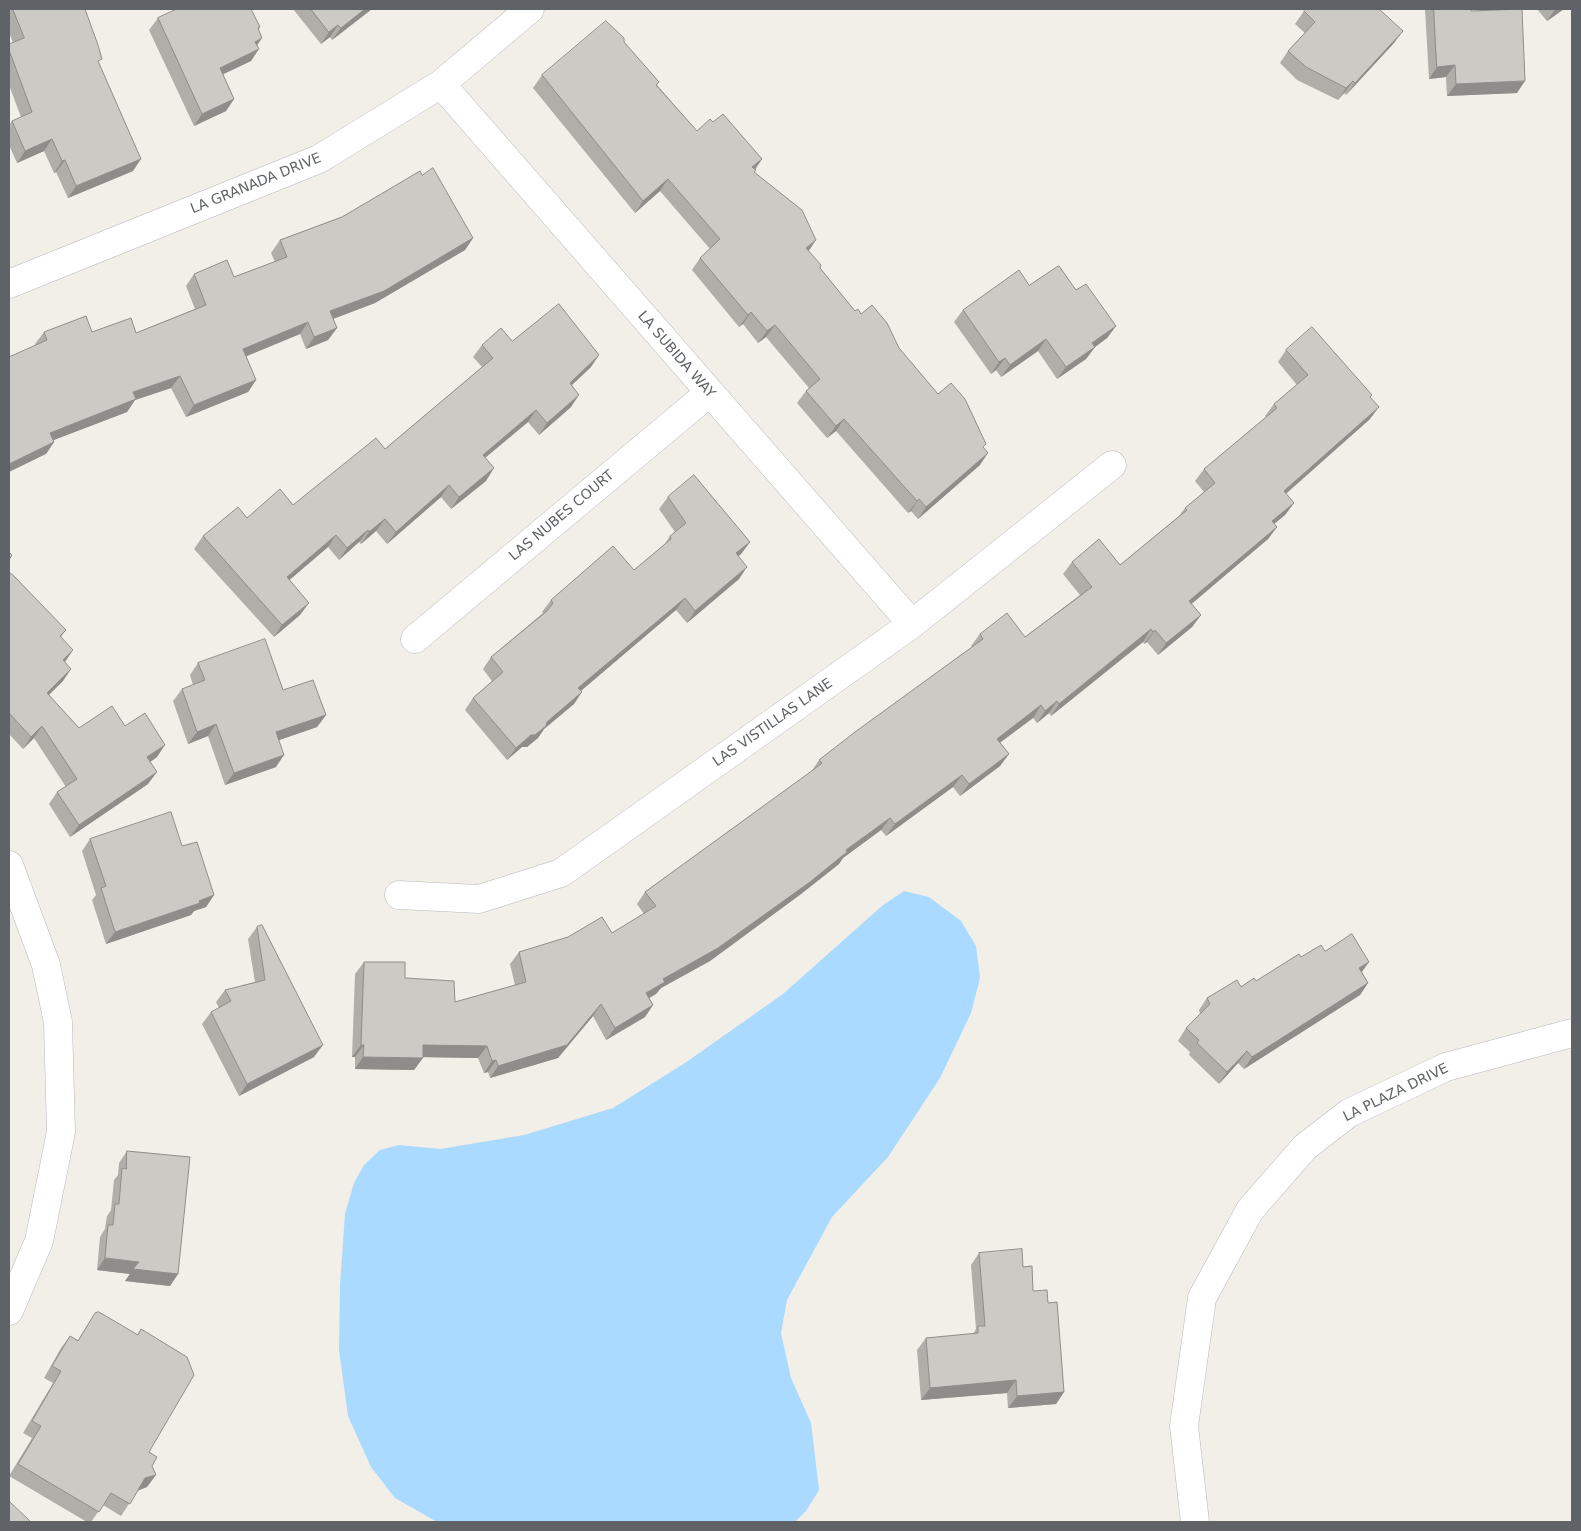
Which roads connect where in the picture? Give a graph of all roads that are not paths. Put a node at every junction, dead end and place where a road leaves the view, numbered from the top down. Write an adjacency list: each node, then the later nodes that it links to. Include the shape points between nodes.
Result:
1 (530, 9): 2 (street, LA GRANADA DRIVE)
2 (440, 84): 3 (street, LA GRANADA DRIVE, via 319,160); 4 (street, LA SUBIDA WAY)
3 (9, 284)
4 (708, 393): 6 (street, LA SUBIDA WAY); 7 (street, LAS NUBES COURT)
5 (1112, 465): 6 (street, LAS VISTILLAS LANE)
6 (912, 624): 9 (street, LAS VISTILLAS LANE, via 562,873 479,900)
7 (415, 639)
8 (9, 865): 11 (street, via 46,965 58,1022 61,1132 39,1241)
9 (399, 894)
10 (1572, 1032): 12 (street, LA PLAZA DRIVE, via 1446,1067 1350,1113 1305,1147 1250,1210 1202,1298 1184,1426)
11 (9, 1311)
12 (1196, 1522)

